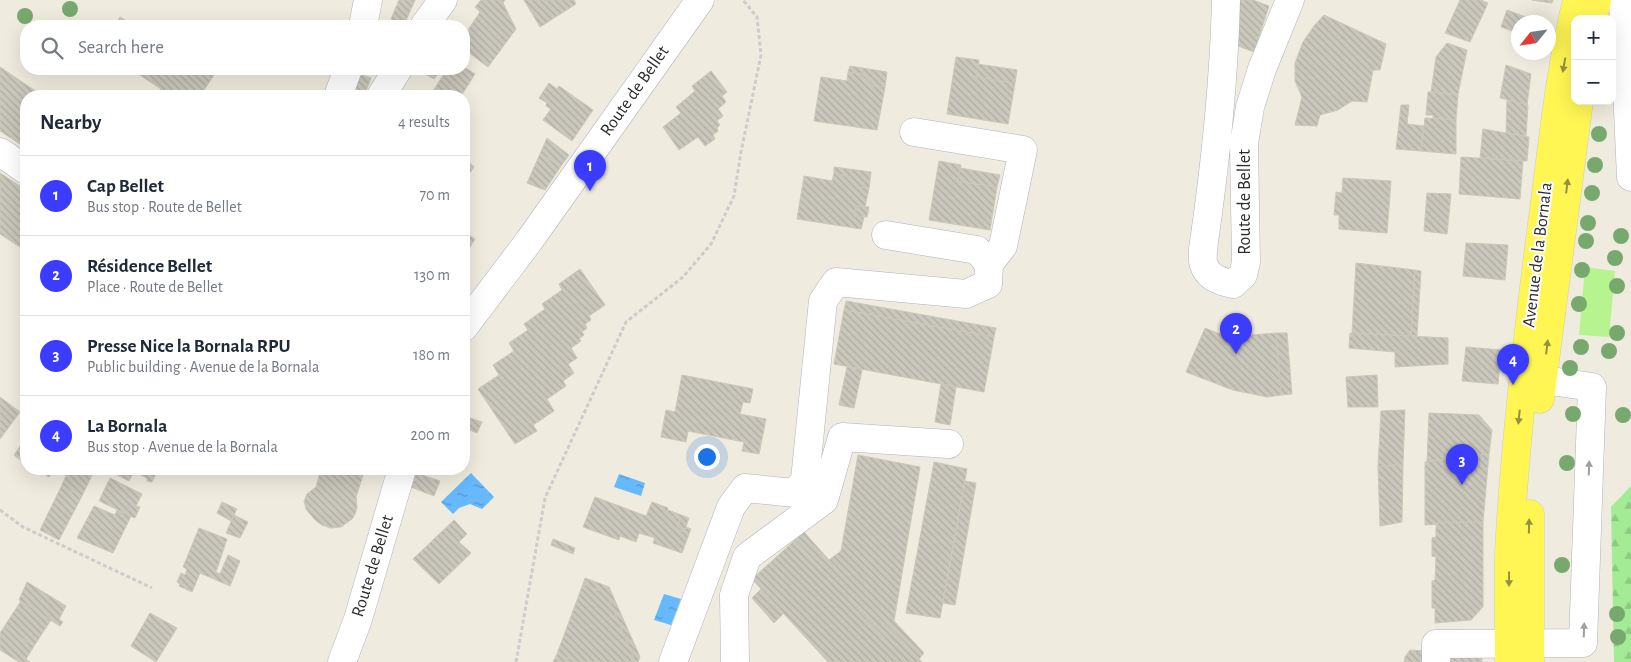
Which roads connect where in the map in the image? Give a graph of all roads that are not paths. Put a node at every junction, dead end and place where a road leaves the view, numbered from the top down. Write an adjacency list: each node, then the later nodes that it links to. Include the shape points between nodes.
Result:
1 (368, 0): 10 (street)
2 (443, 0): 11 (street)
3 (700, 0): 23 (street, Route de Bellet)
4 (1226, 0): 5 (street, Route de Bellet, via 1225,54 1203,249 1204,266 1212,277 1234,284 1243,275 1246,262 1244,144 1250,107)
5 (1290, 0)
6 (1577, 0): 24 (main road, Avenue de la Bornala, one-way to 24, via 1555,129)
7 (1597, 0): 9 (main road)
8 (1623, 0): 20 (street)
9 (1593, 15)
10 (363, 20)
11 (428, 20)
12 (346, 75): 14 (street)
13 (394, 75): 15 (street)
14 (340, 90)
15 (385, 90)
16 (1579, 105): 24 (main road, Avenue de la Bornala, one-way to 16)
17 (914, 132): 22 (street, via 1024,150 1003,246)
18 (0, 152): 19 (street)
19 (20, 166)
20 (1631, 177)
21 (886, 235): 22 (street, via 977,250)
22 (990, 264): 29 (street, via 988,284 966,294 836,282 823,301 805,480 795,493 745,488 731,507)
23 (470, 319)
24 (1533, 378): 27 (main road, Avenue de la Bornala, via 1530,503); 27 (street, one-way to 24, via 1583,643 1592,387)
25 (949, 444): 30 (street, via 842,436 824,500 747,557 734,595)
26 (400, 475): 28 (street, Route de Bellet)
27 (1519, 653): 31 (street, via 1436,644)
28 (342, 662)
29 (673, 662)
30 (735, 662)
31 (1436, 662)

